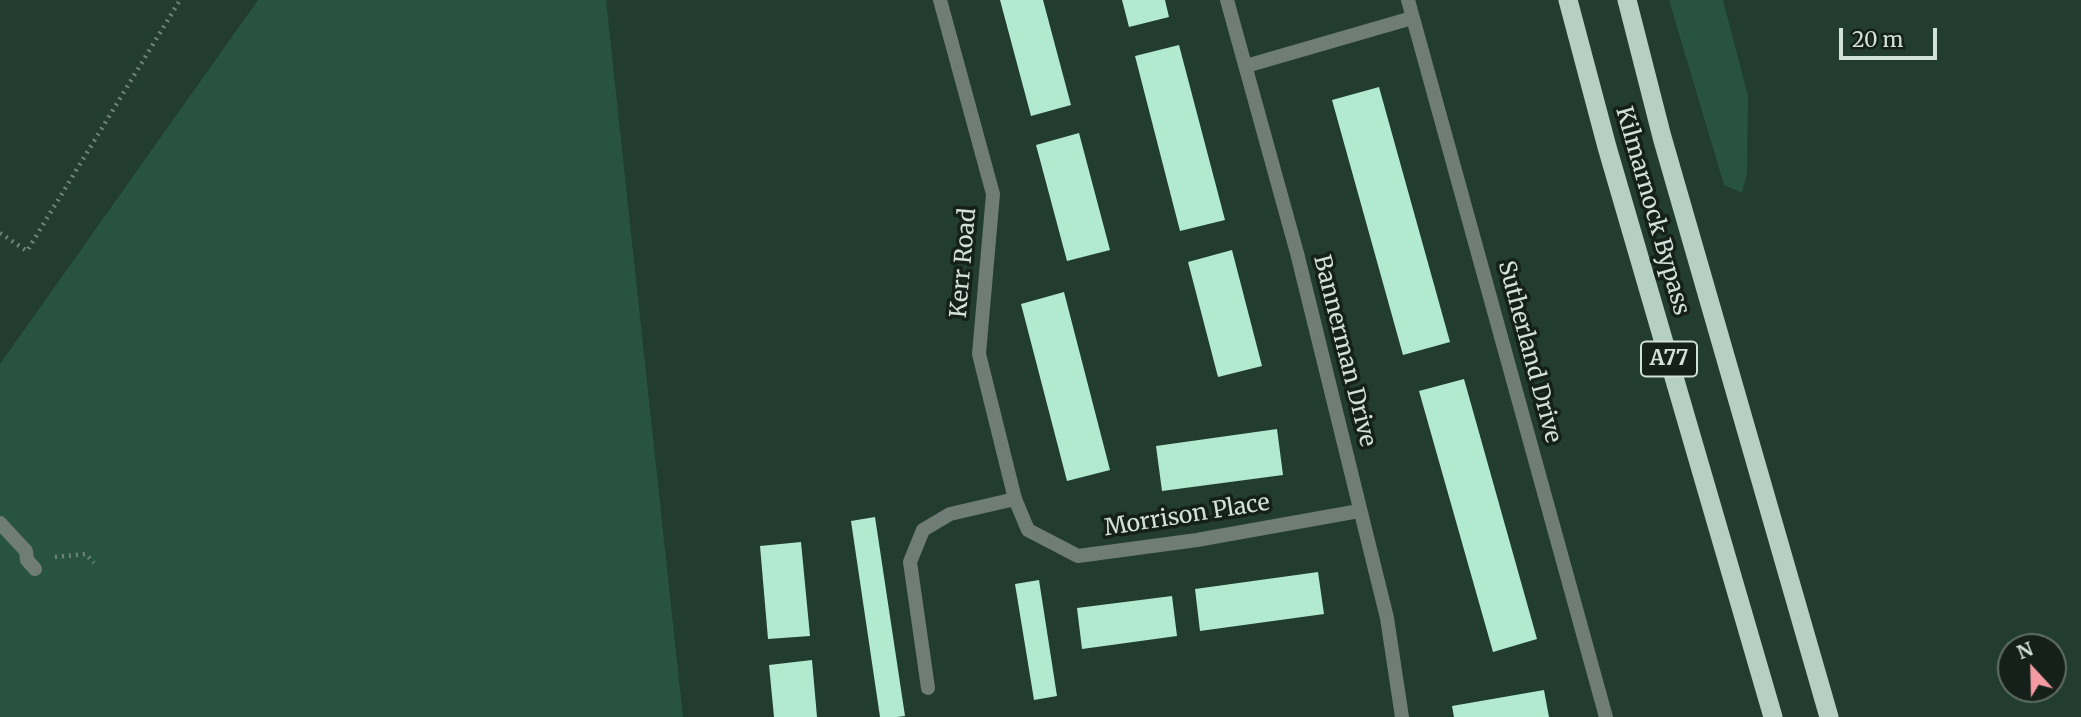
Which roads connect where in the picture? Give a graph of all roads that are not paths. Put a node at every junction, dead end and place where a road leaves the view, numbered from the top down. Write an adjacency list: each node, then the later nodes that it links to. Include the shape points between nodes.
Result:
1 (940, 0): 8 (street, Kerr Road, via 993,194 979,354)
2 (1227, 0): 7 (street, Bannerman Drive)
3 (1408, 0): 6 (street, Sutherland Drive)
4 (1568, 0): 16 (highway, Kilmarnock Bypass / A77)
5 (1628, 0): 17 (highway, Kilmarnock Bypass / A77, via 1662,137)
6 (1412, 18): 7 (street); 15 (street, Sutherland Drive)
7 (1246, 66): 9 (street, Bannerman Drive)
8 (1015, 499): 11 (street, Kerr Road); 13 (street, via 950,514 922,530 910,562)
9 (1359, 511): 11 (street, Morrison Place, via 1078,556); 14 (street, Bannerman Drive, via 1387,618)
10 (0, 523): 12 (street, via 26,551)
11 (1028, 530)
12 (31, 564)
13 (928, 688)
14 (1402, 717)
15 (1606, 717)
16 (1773, 717)
17 (1829, 717)

